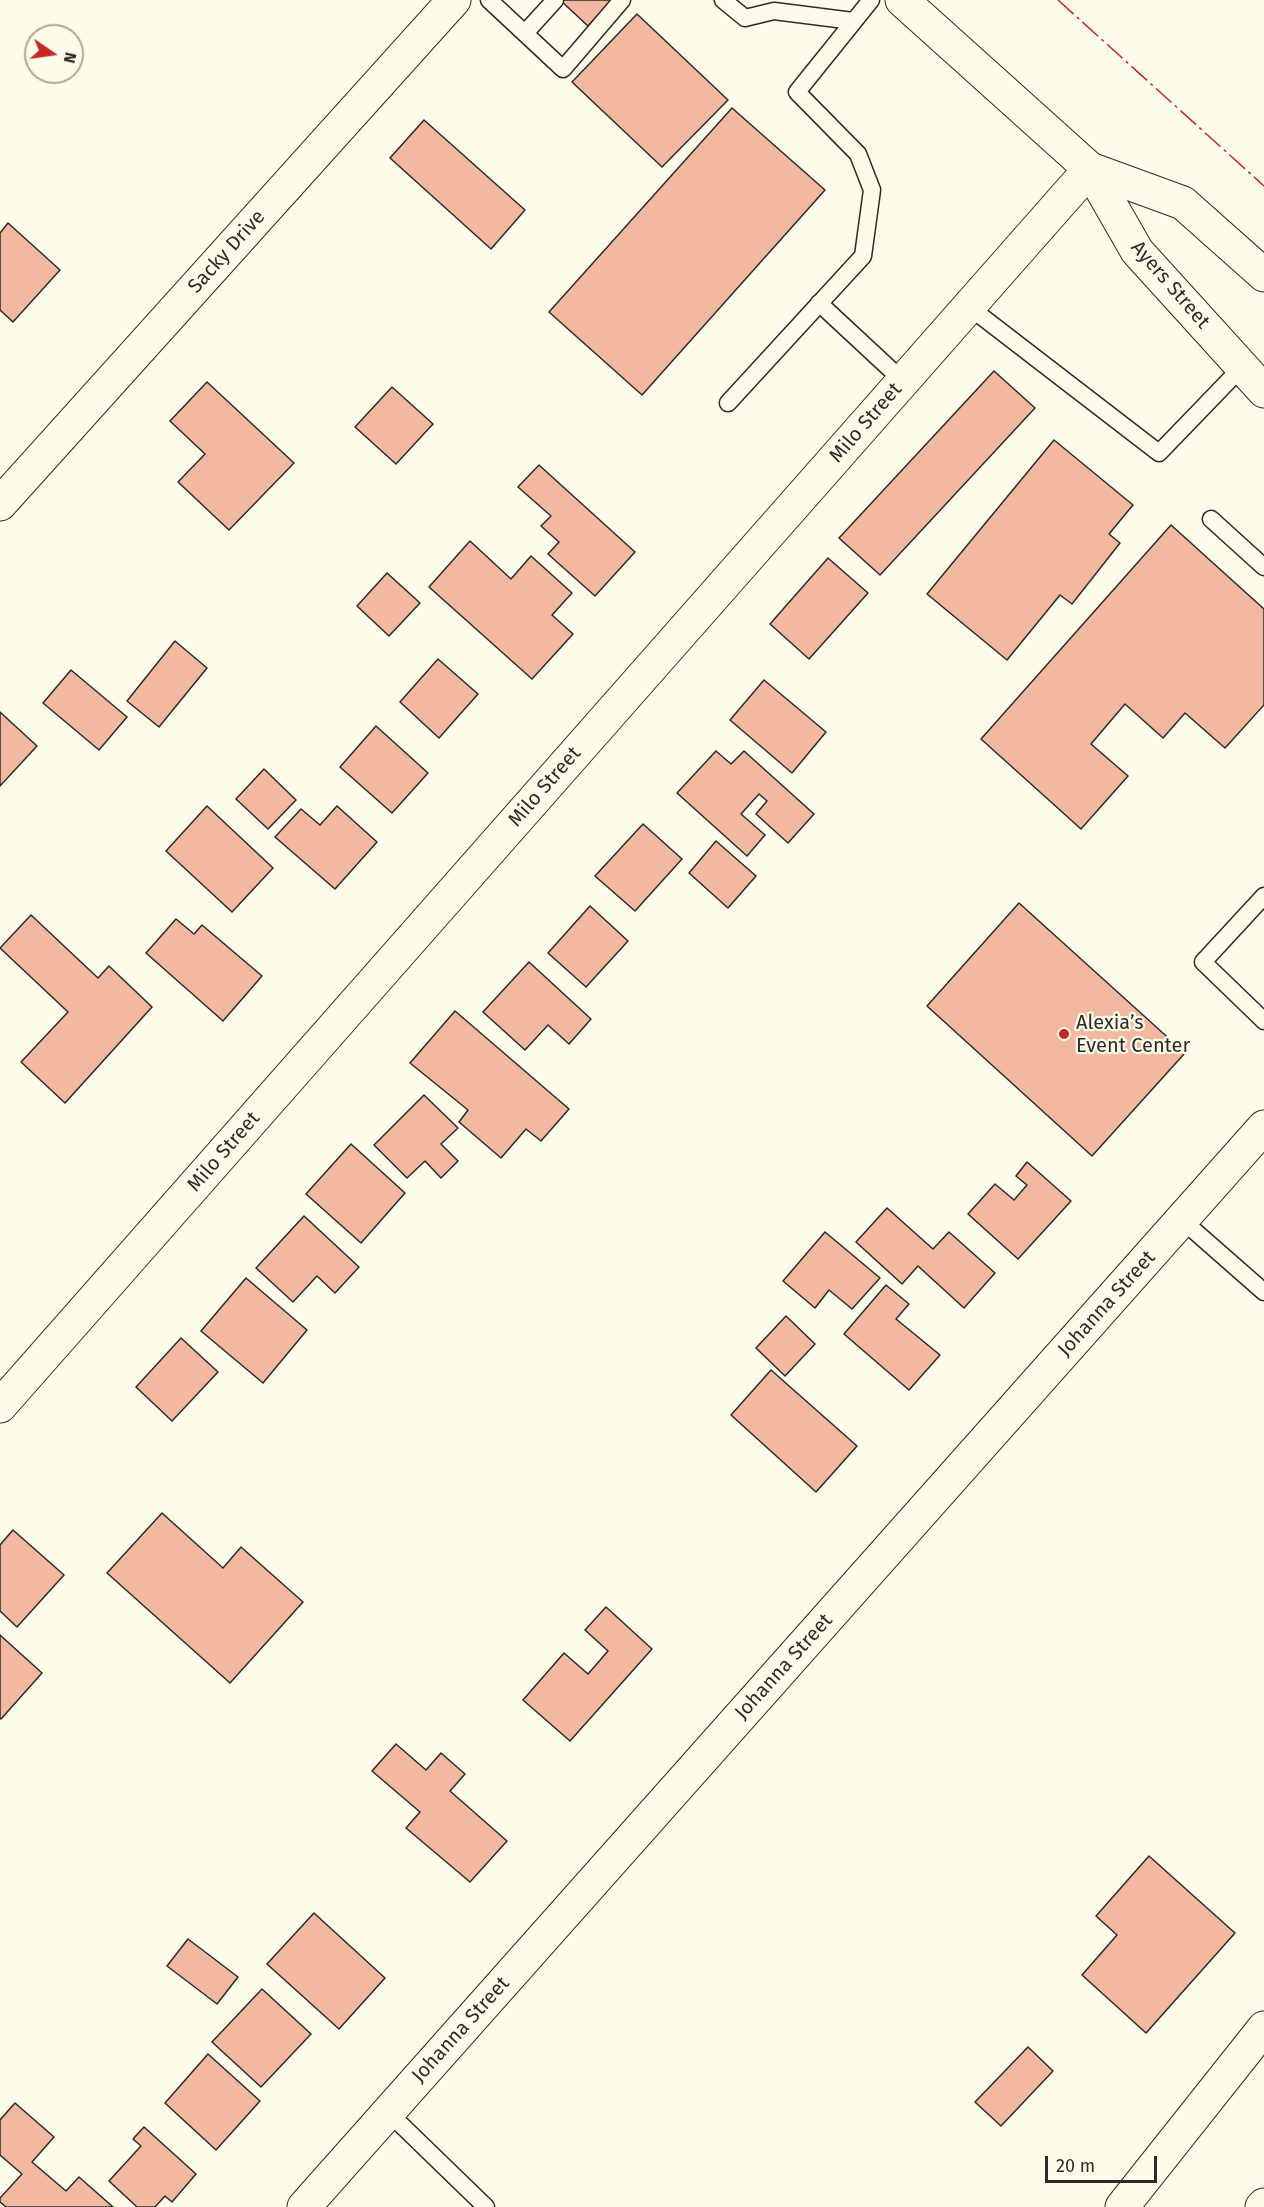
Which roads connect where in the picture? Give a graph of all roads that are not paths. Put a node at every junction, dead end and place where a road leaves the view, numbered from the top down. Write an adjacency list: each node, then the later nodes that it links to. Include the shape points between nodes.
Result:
1 (454, 0): 18 (street, Sacky Drive)
2 (490, 0): 9 (lane)
3 (555, 0): 9 (lane)
4 (622, 0): 9 (lane, via 563,69)
5 (723, 0): 8 (lane, via 745,18 774,11)
6 (871, 0): 8 (lane)
7 (902, 0): 10 (street, Ayers Street)
8 (853, 21): 12 (lane, via 797,92 858,154 872,190 863,256)
9 (525, 33)
10 (1090, 169): 11 (street, Ayers Street, via 1183,203); 13 (street, Milo Street); 14 (street, Ayers Street, via 1137,250)
11 (1264, 275)
12 (819, 303): 15 (lane); 17 (lane)
13 (968, 306): 14 (lane, via 1159,453); 15 (street, Milo Street)
14 (1242, 367): 16 (street, Ayers Street)
15 (903, 381): 26 (street, Milo Street)
16 (1264, 391)
17 (728, 403)
18 (0, 504)
19 (1211, 519): 20 (lane)
20 (1264, 567)
21 (1264, 896): 22 (lane, via 1203,962)
22 (1264, 1021)
23 (1264, 1127): 24 (street, Johanna Street)
24 (1182, 1220): 25 (lane); 28 (street, Johanna Street)
25 (1264, 1292)
26 (0, 1406)
27 (1264, 2028): 31 (street)
28 (388, 2112): 29 (street, Johanna Street); 30 (lane)
29 (304, 2207)
30 (486, 2207)
31 (1122, 2207)

